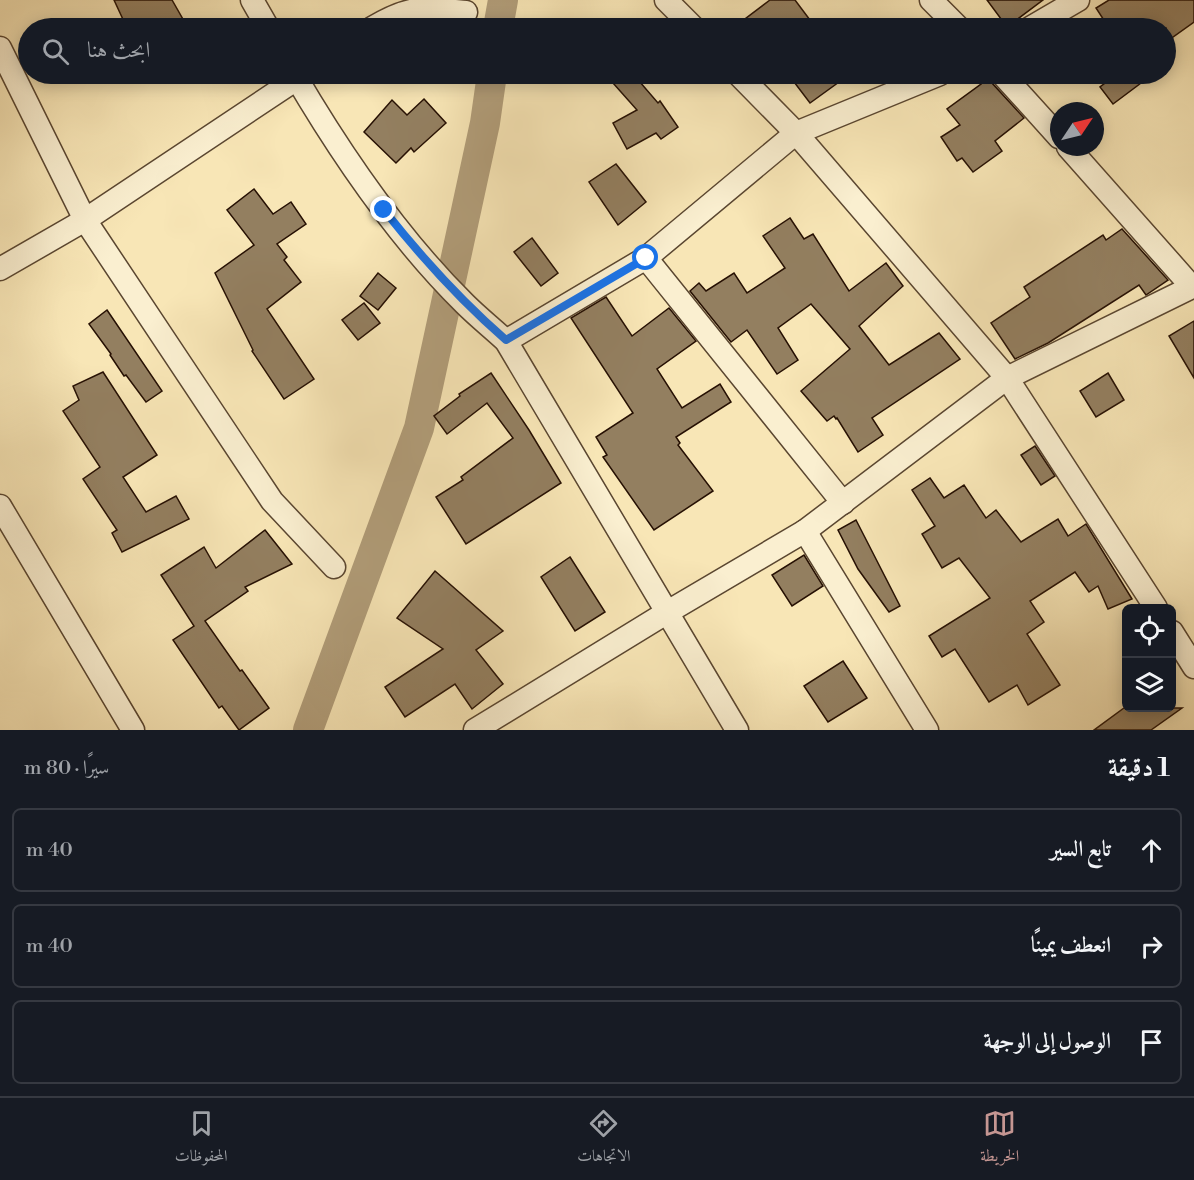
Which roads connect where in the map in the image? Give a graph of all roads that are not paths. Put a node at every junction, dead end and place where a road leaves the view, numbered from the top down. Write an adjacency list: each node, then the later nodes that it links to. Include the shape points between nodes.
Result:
1 (252, 0): 6 (street)
2 (666, 0): 8 (street)
3 (931, 0): 9 (street)
4 (1078, 0): 10 (street)
5 (466, 12): 7 (street, via 423,8)
6 (262, 18)
7 (390, 18)
8 (683, 18)
9 (949, 18)
10 (1047, 18)
11 (0, 48): 20 (street)
12 (285, 84): 20 (street)
13 (303, 84): 24 (street, via 351,165 384,210 465,304)
14 (748, 84): 18 (street)
15 (916, 84): 18 (street)
16 (1011, 84): 17 (street)
17 (1050, 127)
18 (796, 133): 21 (street); 25 (street)
19 (1076, 156): 23 (street)
20 (85, 220): 22 (street); 29 (street, via 272,501)
21 (646, 258): 24 (street); 26 (street)
22 (0, 269)
23 (1193, 287): 25 (street)
24 (506, 340): 31 (street)
25 (1007, 378): 26 (street); 30 (street)
26 (843, 503): 28 (street)
27 (0, 506): 34 (street)
28 (805, 531): 31 (street); 37 (street)
29 (334, 567)
30 (1153, 604)
31 (666, 613): 35 (street); 36 (street)
32 (1176, 638): 33 (street)
33 (1194, 667)
34 (133, 730)
35 (475, 730)
36 (737, 730)
37 (927, 730)

